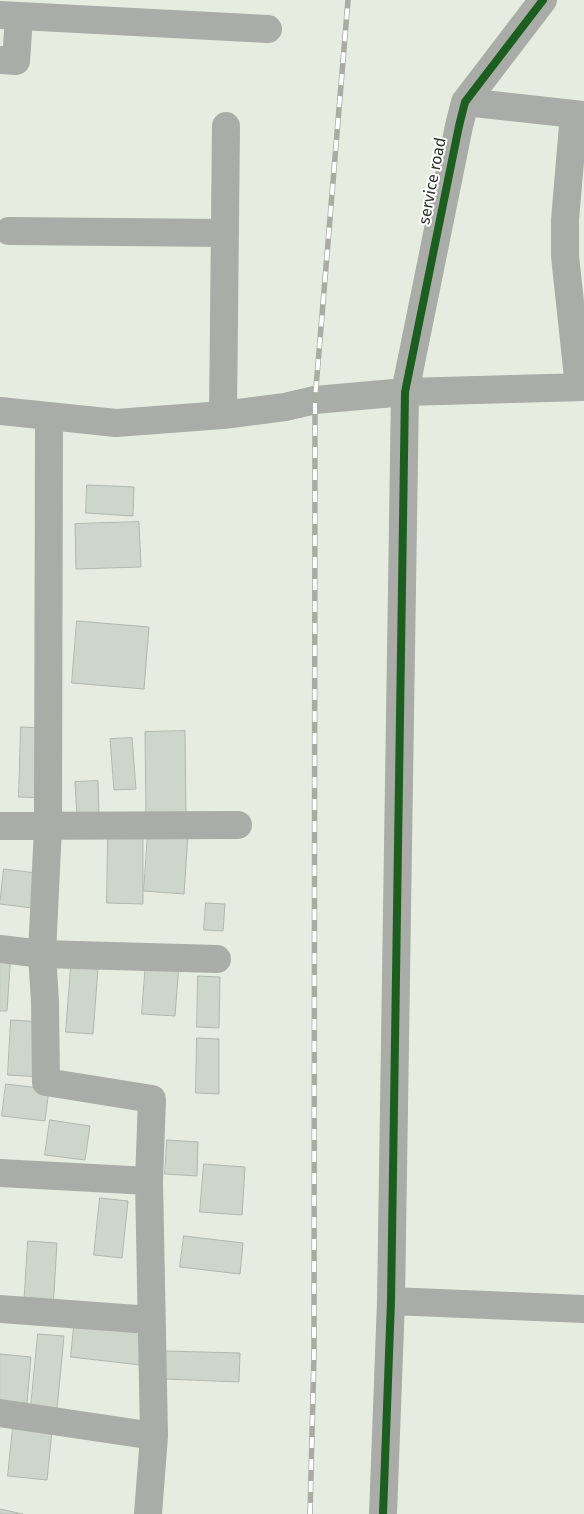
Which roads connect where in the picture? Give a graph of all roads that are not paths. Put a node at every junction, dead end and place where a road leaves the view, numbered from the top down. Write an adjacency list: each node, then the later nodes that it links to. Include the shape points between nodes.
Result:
1 (543, 0): 6 (street, service road)
2 (84, 9): 3 (street); 4 (street)
3 (9, 16): 5 (street, via 16,61)
4 (268, 28)
5 (0, 60)
6 (465, 102): 7 (street); 12 (street, service road)
7 (579, 115): 11 (street, via 565,220 565,256)
8 (226, 126): 10 (street)
9 (9, 231): 10 (street)
10 (225, 233): 14 (street)
11 (582, 387): 12 (street)
12 (405, 392): 14 (street, via 315,400); 24 (street, service road)
13 (0, 411): 15 (street)
14 (223, 415): 15 (street, via 116,423)
15 (49, 417): 18 (street)
16 (238, 825): 18 (street)
17 (0, 826): 18 (street)
18 (48, 827): 20 (street)
19 (0, 949): 20 (street)
20 (42, 954): 21 (street); 23 (street, via 46,1082 152,1099)
21 (217, 959)
22 (0, 1173): 23 (street)
23 (149, 1181): 27 (street)
24 (391, 1301): 25 (street); 31 (street, service road)
25 (584, 1308)
26 (0, 1309): 27 (street)
27 (151, 1320): 29 (street)
28 (0, 1414): 29 (street)
29 (154, 1436): 30 (street)
30 (148, 1514)
31 (382, 1514)

